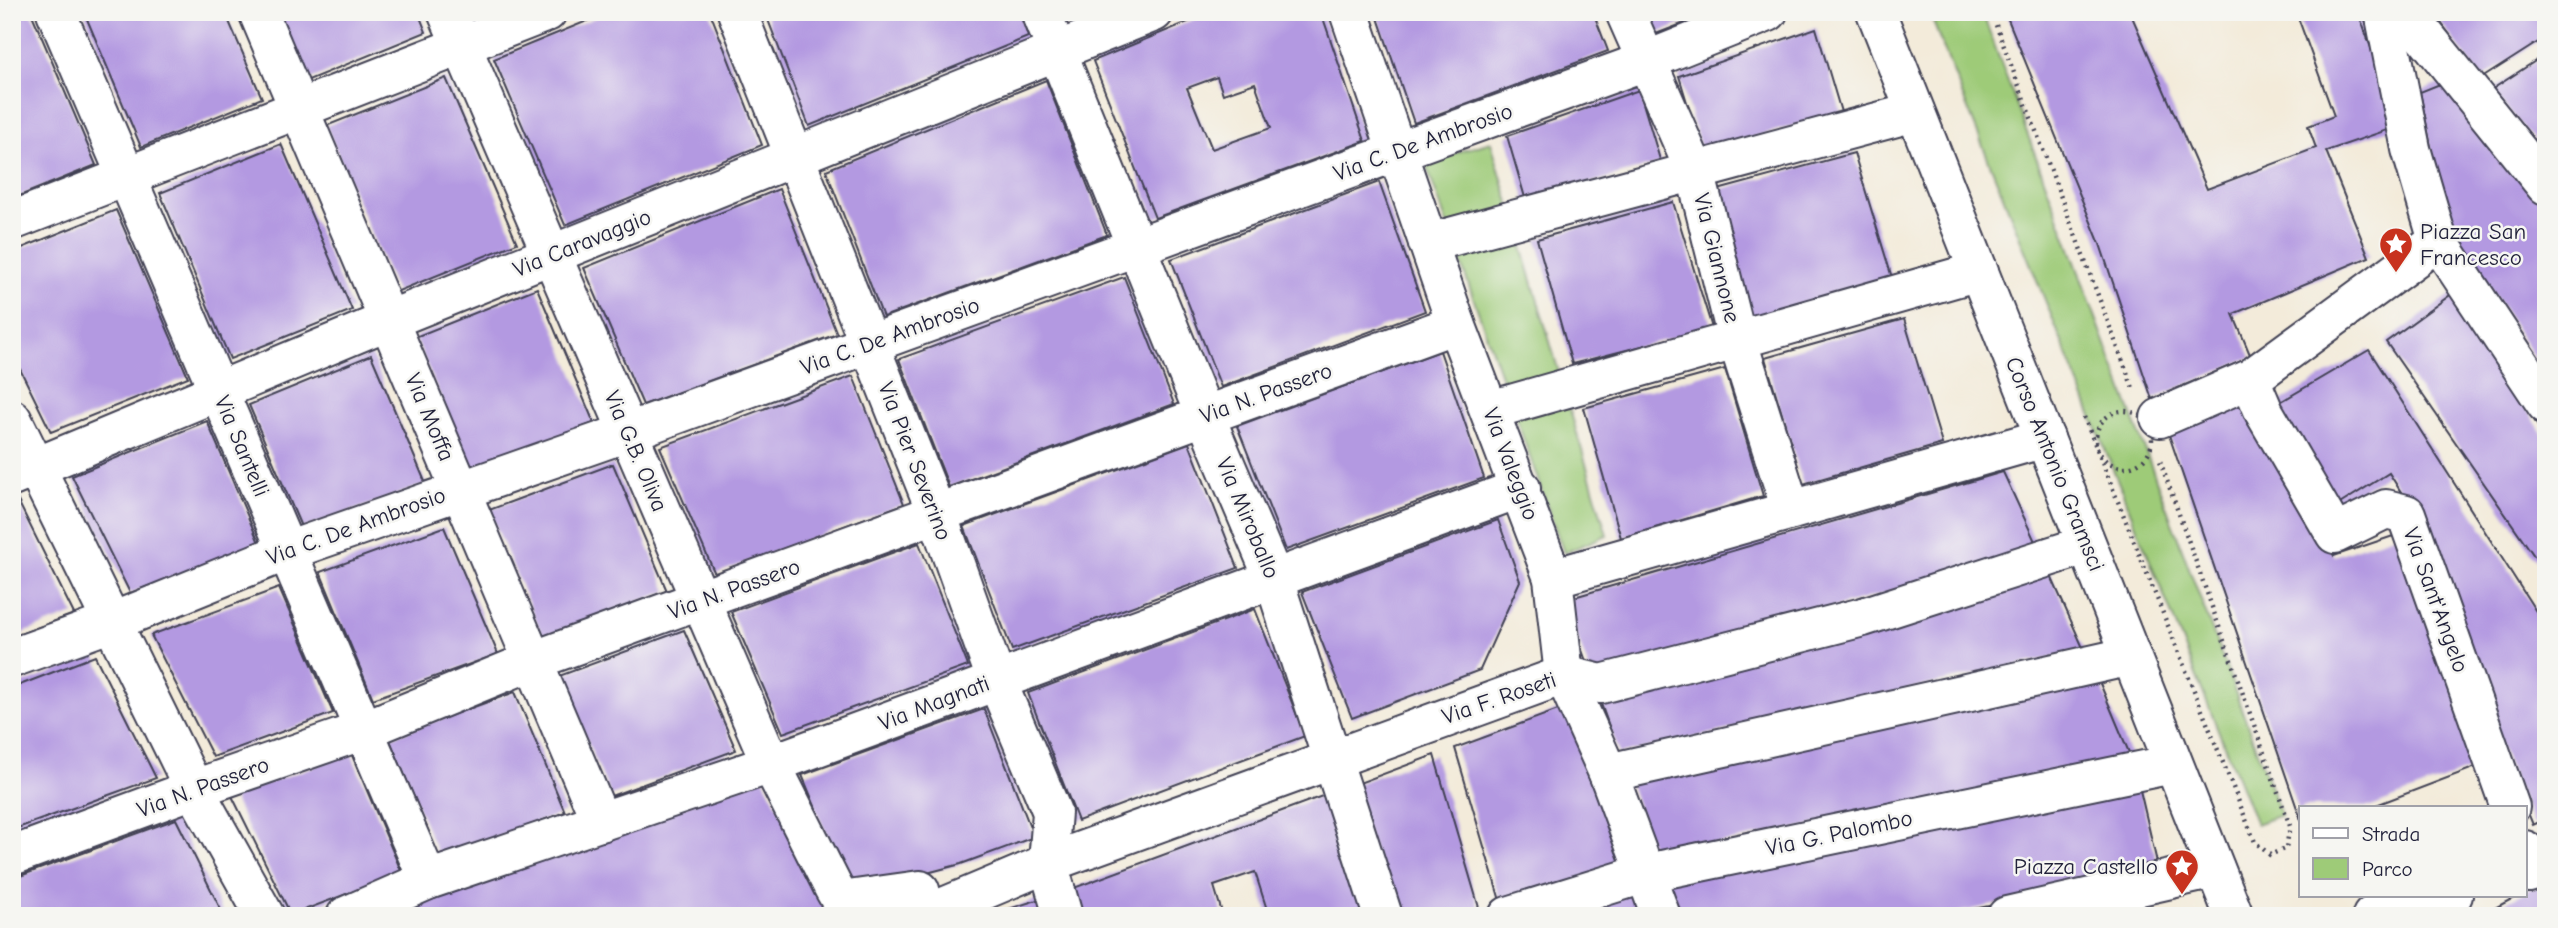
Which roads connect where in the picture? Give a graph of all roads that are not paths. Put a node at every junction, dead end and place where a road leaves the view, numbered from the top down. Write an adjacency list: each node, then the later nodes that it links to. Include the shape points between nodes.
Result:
1 (56, 12): 22 (street, Via Santelli)
2 (258, 12): 17 (street, Via Moffa)
3 (447, 12): 14 (street, Via G.B. Oliva)
4 (547, 12): 14 (street)
5 (737, 12): 20 (street, Via Pier Severino)
6 (1041, 12): 15 (street, Via Miroballo)
7 (1154, 12): 15 (street, Via Caravaggio)
8 (1349, 12): 19 (street, Via Valeggio)
9 (1625, 12): 16 (street, Via Giannone)
10 (1768, 12): 16 (street, Via C. De Ambrosio)
11 (1876, 12): 18 (street, Corso Antonio Gramsci)
12 (2384, 12): 25 (street, via 2411,149)
13 (2406, 12): 23 (street)
14 (462, 48): 17 (street); 28 (street, Via G.B. Oliva)
15 (1056, 52): 20 (street, Via Caravaggio); 27 (street, Via Miroballo)
16 (1646, 61): 19 (street, Via C. De Ambrosio); 21 (street, Via Giannone)
17 (300, 111): 22 (street); 30 (street, Via Moffa)
18 (1915, 112): 21 (street); 29 (street, Corso Antonio Gramsci)
19 (1395, 153): 26 (street, Via Valeggio); 27 (street, Via C. De Ambrosio)
20 (792, 158): 28 (street, Via Caravaggio); 33 (street, Via Pier Severino)
21 (1695, 171): 26 (street); 32 (street, Via Giannone)
22 (126, 174): 24 (street); 35 (street, Via Santelli)
23 (2546, 186)
24 (12, 221)
25 (2438, 241): 34 (street); 36 (street)
26 (1428, 243): 31 (street, Via Valeggio)
27 (1138, 246): 33 (street, Via C. De Ambrosio); 39 (street, Via Miroballo)
28 (551, 256): 30 (street, Via Caravaggio); 41 (street, Via G.B. Oliva)
29 (1979, 271): 32 (street); 42 (street, Corso Antonio Gramsci)
30 (388, 320): 35 (street, Via Caravaggio); 44 (street, Via Moffa)
31 (1456, 324): 38 (street, Via Valeggio); 39 (street, Via N. Passero)
32 (1737, 339): 38 (street); 46 (street, Via Giannone)
33 (870, 344): 41 (street, Via C. De Ambrosio); 47 (street, Via Pier Severino)
34 (2250, 379): 37 (street); 65 (street, Via Sant'Angelo, via 2264,412 2335,534 2386,509 2406,514)
35 (218, 390): 43 (street, Via Caravaggio); 49 (street, Via Santelli)
36 (2546, 404)
37 (2146, 409)
38 (1490, 410): 45 (street, Via Valeggio)
39 (1205, 416): 47 (street, Via N. Passero); 50 (street, Via Miroballo)
40 (12, 419): 43 (street)
41 (628, 432): 44 (street, Via C. De Ambrosio); 52 (street, Via G.B. Oliva)
42 (2045, 438): 46 (street); 48 (street, Corso Antonio Gramsci)
43 (24, 472): 53 (street)
44 (460, 488): 49 (street, Via C. De Ambrosio); 56 (street, Via Moffa)
45 (1521, 488): 50 (street, Via Magnati); 51 (street, Via Valeggio)
46 (1791, 510): 51 (street)
47 (937, 514): 52 (street, Via N. Passero); 58 (street, Via Pier Severino)
48 (2087, 545): 54 (street, Corso Antonio Gramsci); 57 (street, Via F. Roseti, via 1863,617 1601,684)
49 (287, 551): 53 (street, Via C. De Ambrosio); 59 (street, Via Santelli)
50 (1273, 577): 58 (street, Via Magnati); 60 (street, Via Miroballo)
51 (1553, 578): 57 (street, Via Valeggio)
52 (701, 601): 56 (street, Via N. Passero); 61 (street, Via G.B. Oliva)
53 (112, 622): 55 (street, Via C. De Ambrosio); 64 (street)
54 (2131, 656): 62 (street, Corso Antonio Gramsci); 63 (street)
55 (12, 658)
56 (532, 661): 59 (street, Via N. Passero); 66 (street, Via Moffa)
57 (1564, 675): 60 (street, Via F. Roseti); 63 (street, Via Valeggio)
58 (996, 679): 61 (street, Via Magnati); 68 (street, Via Pier Severino, via 1052,812)
59 (364, 730): 64 (street, Via N. Passero); 71 (street, Via Santelli)
60 (1330, 758): 68 (street, Via F. Roseti); 77 (street, Via Miroballo)
61 (771, 764): 66 (street, Via Magnati); 73 (street, Via G.B. Oliva, via 841,901 920,890)
62 (2174, 764): 69 (street, Corso Antonio Gramsci); 70 (street, Via G. Palombo)
63 (1608, 773): 70 (street, Via Valeggio)
64 (194, 789): 67 (street, Via N. Passero); 74 (street)
65 (2510, 806)
66 (601, 822): 71 (street, Via Magnati)
67 (12, 856)
68 (1048, 863): 73 (street, Via F. Roseti); 76 (street, Via Pier Severino)
69 (2216, 869): 80 (street); 81 (street, Corso Antonio Gramsci)
70 (1647, 873): 78 (street, Via G. Palombo); 79 (street, Via Valeggio)
71 (428, 880): 75 (street, Via Magnati)
72 (2452, 902): 82 (street)
73 (927, 915)
74 (265, 916)
75 (346, 916)
76 (1063, 916)
77 (1383, 916)
78 (1508, 916)
79 (1661, 916)
80 (2007, 916)
81 (2234, 916)
82 (2372, 916)

